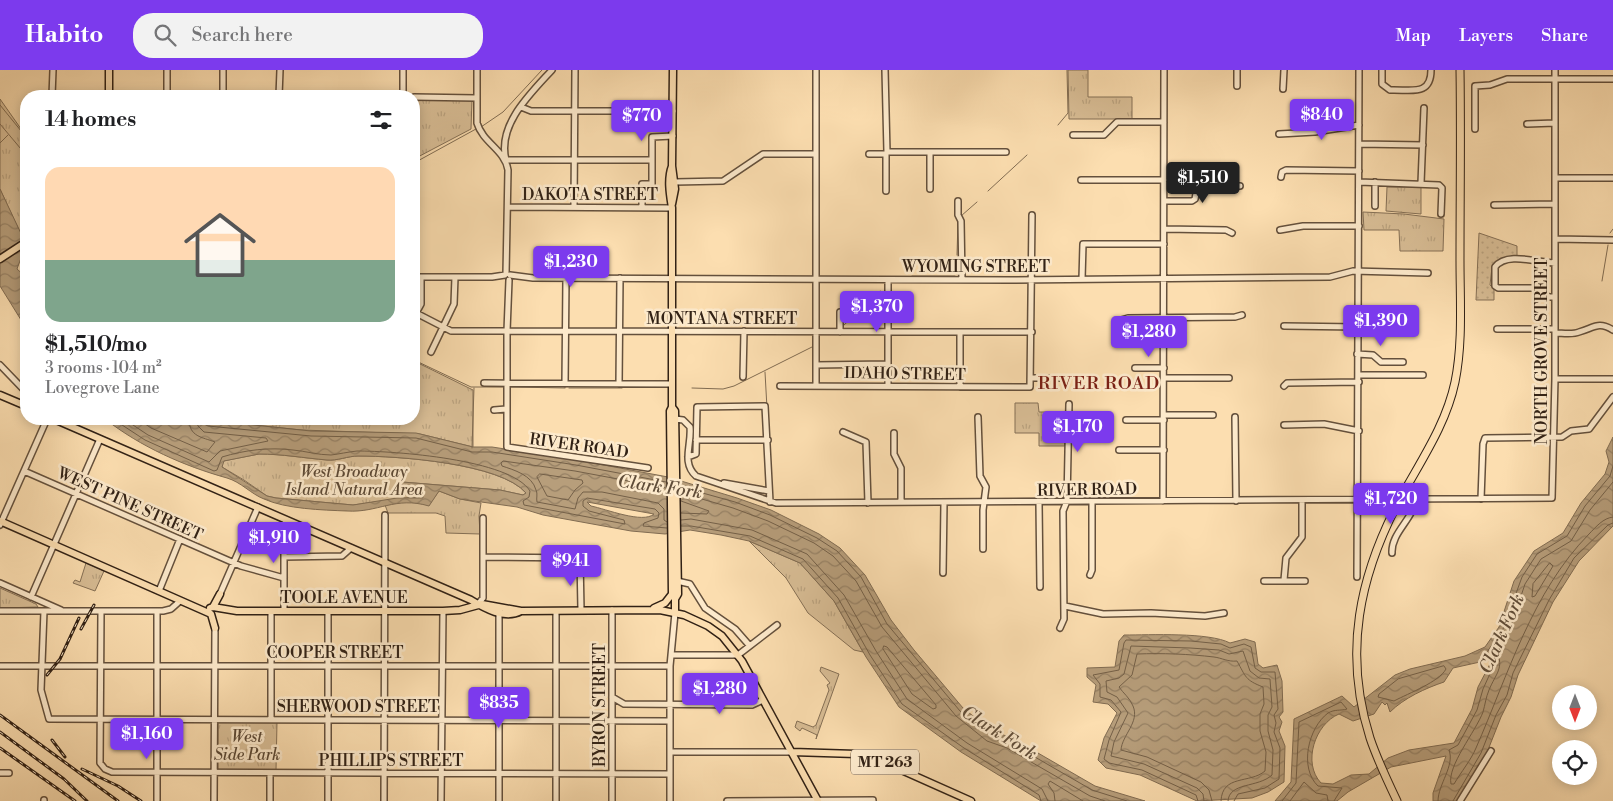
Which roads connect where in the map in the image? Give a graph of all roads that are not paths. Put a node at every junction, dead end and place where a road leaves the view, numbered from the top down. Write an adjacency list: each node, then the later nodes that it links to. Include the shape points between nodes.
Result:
1 (53, 70): 25 (street)
2 (110, 70): 26 (main road)
3 (167, 70): 27 (street)
4 (223, 70): 28 (street)
5 (280, 70): 29 (street)
6 (403, 70): 30 (street)
7 (477, 70): 32 (street)
8 (552, 70): 33 (street)
9 (575, 70): 35 (street)
10 (673, 70): 36 (main road)
11 (816, 70): 50 (street)
12 (885, 70): 49 (street)
13 (1164, 70): 37 (street)
14 (1237, 70): 23 (street)
15 (1284, 70): 24 (street)
16 (1359, 70): 40 (street)
17 (1382, 70): 18 (street, via 1382,84 1390,90 1422,89 1431,81)
18 (1431, 70)
19 (1460, 70): 189 (highway, via 1460,323 1457,367 1442,421)
20 (1555, 70): 22 (street, NORTH GROVE STREET)
21 (1613, 78): 22 (street)
22 (1556, 79): 39 (street, NORTH GROVE STREET); 41 (street, via 1507,79 1475,86)
23 (1237, 86)
24 (1284, 89)
25 (52, 90)
26 (109, 90)
27 (167, 90)
28 (223, 90)
29 (279, 90)
30 (402, 90)
31 (420, 97): 32 (street)
32 (476, 98): 52 (street, via 479,130)
33 (521, 107): 35 (street); 52 (street, via 506,135)
34 (1424, 108): 46 (street)
35 (574, 111): 36 (street); 53 (street)
36 (673, 111): 44 (main road)
37 (1164, 122): 43 (street, via 1117,122 1104,135); 61 (street)
38 (1527, 124): 39 (street)
39 (1555, 124): 58 (street, NORTH GROVE STREET)
40 (1359, 125): 42 (street); 45 (street)
41 (1475, 129)
42 (1279, 134)
43 (1073, 135)
44 (673, 136): 54 (street, via 652,137); 55 (main road)
45 (1359, 144): 46 (street); 56 (street)
46 (1423, 145): 65 (street)
47 (930, 152): 48 (street); 49 (street); 67 (street)
48 (1006, 152)
49 (886, 153): 51 (street); 68 (street)
50 (816, 154): 62 (street, via 763,154 723,181); 100 (street)
51 (869, 154)
52 (506, 160): 53 (street); 75 (street)
53 (575, 160): 54 (street); 76 (street)
54 (652, 160): 77 (street, via 652,184 642,184)
55 (672, 166): 62 (main road); 73 (main road)
56 (1359, 171): 57 (street, via 1286,170); 63 (street)
57 (1281, 178)
58 (1554, 178): 59 (street); 71 (street, NORTH GROVE STREET)
59 (1613, 178)
60 (1081, 180): 61 (street)
61 (1164, 180): 70 (street)
62 (675, 182): 73 (main road)
63 (1359, 182): 64 (street); 80 (street)
64 (1375, 182): 65 (street); 74 (street)
65 (1421, 183): 78 (street, via 1442,188)
66 (1240, 186): 70 (street, via 1200,186 1192,201)
67 (930, 189)
68 (886, 191)
69 (958, 200): 102 (street)
70 (1164, 200): 81 (street)
71 (1555, 204): 72 (street); 84 (street, NORTH GROVE STREET)
72 (1494, 205)
73 (672, 206): 77 (street, DAKOTA STREET); 98 (main road)
74 (1375, 206)
75 (508, 207): 76 (street, DAKOTA STREET); 94 (street)
76 (574, 207): 77 (street, DAKOTA STREET)
77 (642, 208)
78 (1441, 214)
79 (1032, 215): 103 (street)
80 (1359, 226): 82 (street, via 1303,226); 90 (street)
81 (1164, 229): 83 (street, via 1226,230); 86 (street)
82 (1280, 230)
83 (1232, 233)
84 (1555, 239): 85 (street); 89 (street, NORTH GROVE STREET)
85 (1613, 240)
86 (1164, 244): 95 (street); 99 (street, via 1083,244)
87 (20, 246): 88 (main road)
88 (0, 259)
89 (1555, 263): 104 (street, NORTH GROVE STREET); 104 (street, via 1505,261 1495,268 1494,279 1498,288 1534,288)
90 (1358, 271): 91 (street, WYOMING STREET); 95 (street, WYOMING STREET, via 1330,277); 113 (street)
91 (1428, 273)
92 (421, 277): 93 (street, WYOMING STREET); 105 (street, MONTANA STREET)
93 (455, 277): 94 (street, WYOMING STREET); 112 (street, via 454,304)
94 (508, 277): 96 (street, WYOMING STREET); 116 (street)
95 (1164, 277): 99 (street, WYOMING STREET); 109 (street)
96 (566, 278): 97 (street, WYOMING STREET); 117 (street)
97 (620, 278): 98 (street, WYOMING STREET); 118 (street)
98 (672, 278): 100 (street, WYOMING STREET); 121 (main road)
99 (1082, 279): 103 (street, WYOMING STREET)
100 (816, 280): 101 (street, WYOMING STREET); 122 (street)
101 (888, 280): 102 (street, WYOMING STREET); 124 (street)
102 (962, 280): 103 (street, WYOMING STREET)
103 (1032, 280): 125 (street)
104 (1555, 297): 120 (street, NORTH GROVE STREET)
105 (420, 306)
106 (840, 312): 123 (street)
107 (420, 315): 112 (street, MONTANA STREET)
108 (1242, 315): 109 (street)
109 (1164, 318): 110 (street); 134 (street)
110 (1121, 320)
111 (1284, 326): 113 (street)
112 (443, 327): 116 (street, MONTANA STREET, via 458,331); 127 (street)
113 (1358, 327): 128 (street)
114 (1498, 330): 120 (street)
115 (1613, 330): 120 (street, via 1596,325 1578,333)
116 (507, 331): 117 (street, MONTANA STREET); 146 (street)
117 (565, 331): 118 (street, MONTANA STREET); 147 (street)
118 (620, 331): 121 (street, MONTANA STREET); 148 (street)
119 (744, 331): 121 (street, MONTANA STREET); 122 (street, MONTANA STREET); 137 (street)
120 (1555, 331): 142 (street, NORTH GROVE STREET)
121 (672, 332): 149 (main road)
122 (816, 332): 123 (street, MONTANA STREET); 132 (street)
123 (840, 332): 124 (street, MONTANA STREET)
124 (887, 332): 126 (street, MONTANA STREET); 130 (street)
125 (1032, 332): 126 (street, MONTANA STREET); 138 (street)
126 (960, 333): 154 (street)
127 (431, 352)
128 (1357, 354): 129 (street, via 1374,355 1381,362); 136 (street)
129 (1403, 362)
130 (888, 364): 132 (street); 153 (street)
131 (0, 365): 151 (street)
132 (816, 365): 150 (street)
133 (1135, 368): 134 (street)
134 (1164, 368): 140 (street)
135 (1423, 375): 136 (street)
136 (1358, 376): 144 (street)
137 (743, 377)
138 (1030, 378): 139 (street); 154 (street, IDAHO STREET, via 1030,387)
139 (1061, 378)
140 (1164, 378): 141 (street); 166 (street)
141 (1229, 378)
142 (1555, 379): 143 (street); 175 (street, NORTH GROVE STREET)
143 (1613, 379)
144 (1359, 382): 155 (street, via 1287,383); 172 (street)
145 (484, 383): 146 (street)
146 (507, 384): 147 (street); 161 (street)
147 (565, 384): 148 (street)
148 (619, 384): 149 (street)
149 (672, 384): 160 (main road)
150 (816, 385): 152 (street, IDAHO STREET); 153 (street, IDAHO STREET)
151 (20, 386)
152 (780, 386)
153 (888, 386): 154 (street, IDAHO STREET)
154 (960, 386)
155 (1284, 386)
156 (0, 395): 158 (main road)
157 (1613, 397): 175 (street, via 1589,429 1571,430 1562,437)
158 (20, 403)
159 (1069, 404): 198 (street)
160 (672, 407): 167 (main road); 183 (main road)
161 (506, 409): 162 (street); 182 (street, RIVER ROAD, via 507,447)
162 (494, 410)
163 (1214, 415): 166 (street)
164 (978, 417): 202 (street, via 980,476 986,487)
165 (1235, 417): 195 (street)
166 (1164, 418): 168 (street); 180 (street)
167 (675, 420): 181 (street, via 683,420 690,427); 183 (main road)
168 (1126, 420)
169 (44, 425): 184 (street)
170 (68, 425): 176 (main road)
171 (1284, 425): 172 (street, via 1324,424)
172 (1359, 431): 193 (street)
173 (843, 432): 200 (street, via 866,442)
174 (894, 433): 197 (street, via 894,454 901,468)
175 (1554, 437): 188 (street, NORTH GROVE STREET); 191 (street, via 1485,438)
176 (100, 439): 187 (street); 204 (main road)
177 (696, 440): 178 (street); 178 (street, via 697,407 766,406); 181 (street, via 696,454)
178 (768, 440): 186 (street)
179 (1118, 450): 180 (street)
180 (1164, 450): 194 (street)
181 (688, 457): 196 (street, RIVER ROAD, via 692,472 703,480)
182 (648, 468)
183 (673, 468): 210 (main road)
184 (24, 471): 187 (street, WEST PINE STREET); 208 (street)
185 (724, 483): 186 (street)
186 (769, 491): 196 (street)
187 (77, 493): 209 (street, WEST PINE STREET); 211 (street)
188 (1552, 498): 191 (street, RIVER ROAD)
189 (1400, 499): 190 (street, RIVER ROAD); 193 (street, RIVER ROAD); 318 (highway, via 1373,556 1361,599 1357,648 1359,690 1370,738)
190 (1415, 499): 191 (street, RIVER ROAD); 214 (street, via 1415,507 1401,526)
191 (1481, 499)
192 (1302, 500): 193 (street, RIVER ROAD); 195 (street, RIVER ROAD); 223 (street, via 1303,535 1285,560)
193 (1358, 500): 221 (street)
194 (1163, 501): 195 (street, RIVER ROAD); 199 (street, RIVER ROAD)
195 (1236, 501)
196 (770, 502): 200 (street, RIVER ROAD)
197 (901, 502): 200 (street, RIVER ROAD); 201 (street, RIVER ROAD)
198 (1067, 502): 199 (street, RIVER ROAD); 203 (street, RIVER ROAD); 235 (street, via 1063,511)
199 (1092, 502): 220 (street)
200 (868, 503)
201 (944, 503): 202 (street, RIVER ROAD); 219 (street)
202 (985, 503): 203 (street, RIVER ROAD); 213 (street)
203 (1039, 503): 228 (street)
204 (258, 507): 207 (main road); 217 (street)
205 (385, 515): 218 (street)
206 (483, 518): 216 (street)
207 (286, 520): 212 (main road); 215 (street)
208 (0, 522): 211 (main road)
209 (180, 539): 217 (street, WEST PINE STREET); 229 (street)
210 (674, 540): 225 (main road); 231 (main road)
211 (54, 545): 229 (main road); 232 (street)
212 (351, 548): 215 (street, via 342,556); 218 (main road)
213 (983, 549)
214 (1392, 553)
215 (284, 557): 222 (street)
216 (484, 557): 234 (street, via 483,598); 238 (street, via 580,558)
217 (233, 563): 222 (street, WEST PINE STREET); 230 (street)
218 (385, 563): 234 (main road); 247 (street)
219 (944, 572)
220 (1090, 575)
221 (1357, 577)
222 (284, 578): 245 (street)
223 (1284, 580): 224 (street); 226 (street)
224 (1305, 580)
225 (678, 581): 231 (main road, via 678,594); 259 (street, via 690,584 706,608 735,629)
226 (1264, 581)
227 (0, 583): 232 (street)
228 (1040, 587)
229 (159, 591): 233 (main road)
230 (220, 594): 243 (main road)
231 (673, 596): 236 (main road); 254 (main road)
232 (31, 597): 242 (street)
233 (180, 601): 243 (main road); 252 (street, via 172,609)
234 (478, 604): 249 (main road, TOOLE AVENUE); 250 (main road); 253 (main road)
235 (1065, 606): 255 (street, via 1103,614 1205,616); 258 (street)
236 (650, 609): 239 (main road); 254 (main road)
237 (556, 610): 238 (main road); 250 (main road); 272 (street)
238 (581, 610): 239 (main road)
239 (612, 610): 273 (street, BYRON STREET)
240 (0, 611): 241 (street)
241 (44, 611): 242 (street); 262 (street)
242 (63, 611): 251 (street)
243 (215, 611): 244 (main road, TOOLE AVENUE); 257 (main road)
244 (271, 611): 245 (main road, TOOLE AVENUE); 264 (street)
245 (284, 611): 246 (main road, TOOLE AVENUE)
246 (328, 611): 247 (main road, TOOLE AVENUE); 268 (street)
247 (385, 611): 248 (main road, TOOLE AVENUE); 269 (street)
248 (443, 611): 249 (main road, TOOLE AVENUE); 270 (street)
249 (452, 611): 253 (main road, TOOLE AVENUE)
250 (521, 611): 253 (main road, TOOLE AVENUE)
251 (101, 612): 252 (street); 266 (street)
252 (156, 612): 267 (street)
253 (497, 612): 271 (street)
254 (675, 613): 260 (street); 261 (main road, via 715,631)
255 (1224, 613)
256 (777, 626): 259 (street)
257 (215, 628): 263 (street)
258 (1060, 628)
259 (749, 645): 261 (street)
260 (671, 655): 261 (street); 274 (street)
261 (738, 655): 276 (main road)
262 (43, 664): 265 (street, COOPER STREET); 266 (street, COOPER STREET); 278 (street, SHERWOOD STREET, via 41,690 47,718)
263 (215, 665): 264 (street, COOPER STREET); 267 (street, COOPER STREET); 280 (street)
264 (271, 665): 268 (street, COOPER STREET); 281 (street)
265 (0, 666)
266 (101, 666): 267 (street, COOPER STREET); 278 (street)
267 (156, 666): 279 (street)
268 (328, 666): 269 (street, COOPER STREET); 282 (street)
269 (385, 666): 270 (street, COOPER STREET); 283 (street)
270 (442, 666): 271 (street, COOPER STREET); 284 (street)
271 (499, 666): 272 (street, COOPER STREET); 285 (street)
272 (556, 666): 273 (street, COOPER STREET); 286 (street)
273 (613, 666): 274 (street, COOPER STREET); 275 (street, BYRON STREET)
274 (670, 666): 277 (street)
275 (612, 697): 277 (street, via 624,704); 287 (street, BYRON STREET)
276 (763, 700): 277 (street, via 752,705); 290 (main road)
277 (670, 704): 288 (street)
278 (100, 719): 279 (street, SHERWOOD STREET); 294 (street, PHILLIPS STREET, via 100,763 105,769)
279 (157, 719): 280 (street, SHERWOOD STREET); 294 (street)
280 (214, 719): 281 (street, SHERWOOD STREET); 295 (street)
281 (271, 719): 282 (street, SHERWOOD STREET)
282 (328, 719): 283 (street, SHERWOOD STREET); 300 (street)
283 (385, 719): 284 (street, SHERWOOD STREET); 296 (street)
284 (442, 719): 285 (street, SHERWOOD STREET); 297 (street)
285 (499, 719): 286 (street, SHERWOOD STREET); 298 (street)
286 (556, 719): 287 (street, SHERWOOD STREET); 301 (street)
287 (612, 720): 288 (street, SHERWOOD STREET); 302 (street, BYRON STREET)
288 (670, 721): 289 (street)
289 (670, 752): 290 (street); 303 (street)
290 (792, 752): 316 (main road); 317 (main road, MT 263, via 870,756)
291 (1492, 752): 319 (street)
292 (0, 773): 293 (street)
293 (9, 773)
294 (157, 773): 295 (street, PHILLIPS STREET); 304 (street)
295 (214, 773): 299 (street, PHILLIPS STREET); 306 (street)
296 (385, 773): 297 (street, PHILLIPS STREET); 300 (street, PHILLIPS STREET); 309 (street)
297 (442, 773): 298 (street, PHILLIPS STREET); 310 (street)
298 (499, 773): 301 (street, PHILLIPS STREET); 311 (street)
299 (270, 774): 300 (street, PHILLIPS STREET); 307 (street)
300 (328, 774): 308 (street)
301 (556, 774): 302 (street, PHILLIPS STREET); 312 (street)
302 (612, 774): 303 (street, PHILLIPS STREET); 313 (street, BYRON STREET)
303 (670, 774): 314 (street)
304 (156, 800)
305 (873, 800): 316 (street)
306 (214, 801)
307 (270, 801)
308 (328, 801)
309 (384, 801)
310 (442, 801)
311 (499, 801)
312 (556, 801)
313 (612, 801)
314 (670, 801)
315 (727, 801): 316 (street)
316 (818, 801)
317 (971, 801)
318 (1396, 801)
319 (1460, 801)

